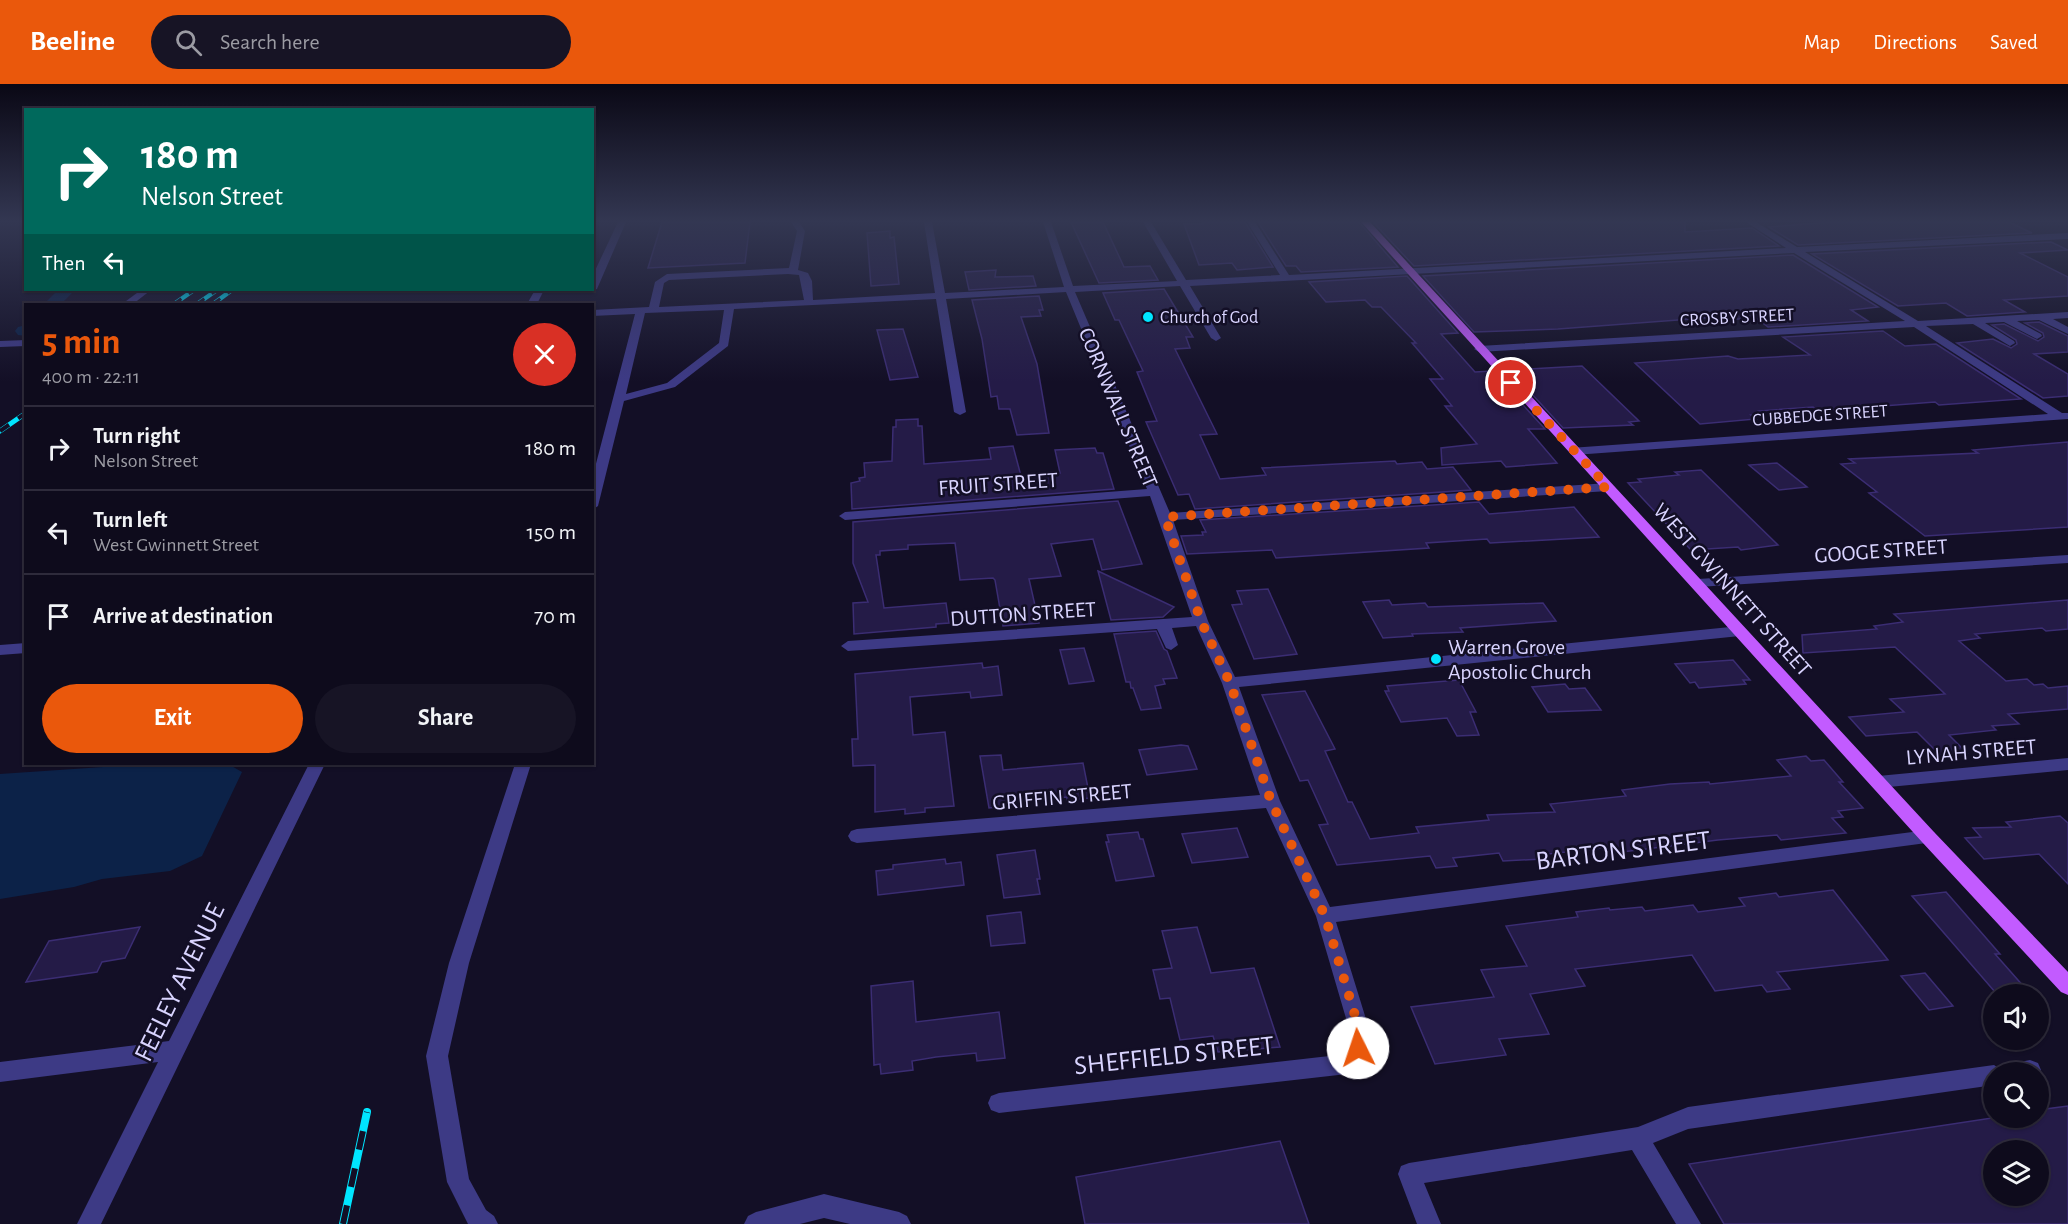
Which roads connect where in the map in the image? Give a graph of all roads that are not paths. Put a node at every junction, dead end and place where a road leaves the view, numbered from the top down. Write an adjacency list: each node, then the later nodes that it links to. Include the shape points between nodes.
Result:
1 (705, 275): 18 (street, via 667,277 660,282)
2 (804, 275): 16 (street)
3 (936, 275): 14 (street)
4 (1065, 275): 13 (street, CORNWALL STREET)
5 (1179, 275): 11 (street)
6 (1284, 275): 10 (street)
7 (1324, 275): 10 (street)
8 (1414, 275): 31 (main road, WEST GWINNETT STREET)
9 (1837, 275): 24 (street)
10 (1286, 278): 11 (street)
11 (1184, 284): 13 (street); 27 (street)
12 (145, 291): 15 (street)
13 (1070, 291): 14 (street); 39 (street, CORNWALL STREET)
14 (940, 298): 16 (street); 35 (street)
15 (128, 303)
16 (809, 304): 17 (street)
17 (729, 307): 18 (street); 34 (street, via 724,344 671,385)
18 (647, 311): 19 (street); 34 (street)
19 (594, 314)
20 (2068, 315): 21 (street, CROSBY STREET)
21 (2041, 316): 22 (street, CROSBY STREET); 25 (street)
22 (2005, 318): 23 (street, CROSBY STREET); 26 (street)
23 (1974, 320): 24 (street, CROSBY STREET); 29 (street)
24 (1916, 324): 31 (street, CROSBY STREET); 33 (street)
25 (2068, 331)
26 (2037, 336)
27 (1216, 338)
28 (24, 343): 30 (street)
29 (2010, 343)
30 (0, 344)
31 (1479, 349): 37 (main road, WEST GWINNETT STREET)
32 (1988, 357): 33 (street)
33 (1969, 358): 36 (street)
34 (620, 399): 40 (street)
35 (960, 412)
36 (2065, 418): 37 (street, CUBBEDGE STREET)
37 (1575, 451): 38 (main road, WEST GWINNETT STREET)
38 (1608, 487): 42 (street); 44 (main road, WEST GWINNETT STREET)
39 (1155, 492): 41 (street, FRUIT STREET); 42 (street, CORNWALL STREET)
40 (594, 498)
41 (845, 516)
42 (1165, 517): 45 (street, CORNWALL STREET)
43 (2068, 560): 44 (street, GOOGE STREET)
44 (1698, 583): 47 (main road, WEST GWINNETT STREET)
45 (1201, 621): 46 (street, DUTTON STREET); 52 (street, CORNWALL STREET)
46 (1163, 624): 48 (street); 49 (street, DUTTON STREET)
47 (1740, 632): 52 (street); 56 (main road, WEST GWINNETT STREET)
48 (1171, 645)
49 (848, 646)
50 (24, 648): 51 (street)
51 (0, 650)
52 (1230, 683): 57 (street, CORNWALL STREET)
53 (2068, 764): 56 (street, LYNAH STREET)
54 (317, 765): 62 (street, FEELEY AVENUE)
55 (523, 765): 68 (street, via 459,963 437,1056)
56 (1878, 782): 59 (main road, WEST GWINNETT STREET)
57 (1271, 801): 58 (street, GRIFFIN STREET); 60 (street, CORNWALL STREET)
58 (857, 836)
59 (1928, 837): 60 (street, BARTON STREET); 61 (main road, WEST GWINNETT STREET)
60 (1325, 916): 63 (street, CORNWALL STREET, via 1360,1032)
61 (2068, 986)
62 (175, 1050): 64 (street); 69 (street, FEELEY AVENUE)
63 (1356, 1063): 66 (street, SHEFFIELD STREET)
64 (0, 1072)
65 (1983, 1077): 67 (street, via 1688,1118)
66 (999, 1103)
67 (1638, 1138): 74 (street, via 1409,1174); 75 (street)
68 (458, 1182): 70 (street); 71 (street, via 478,1218)
69 (89, 1224)
70 (472, 1224)
71 (486, 1224)
72 (756, 1224): 73 (street, via 824,1206)
73 (898, 1224)
74 (1429, 1224)
75 (1689, 1224)

